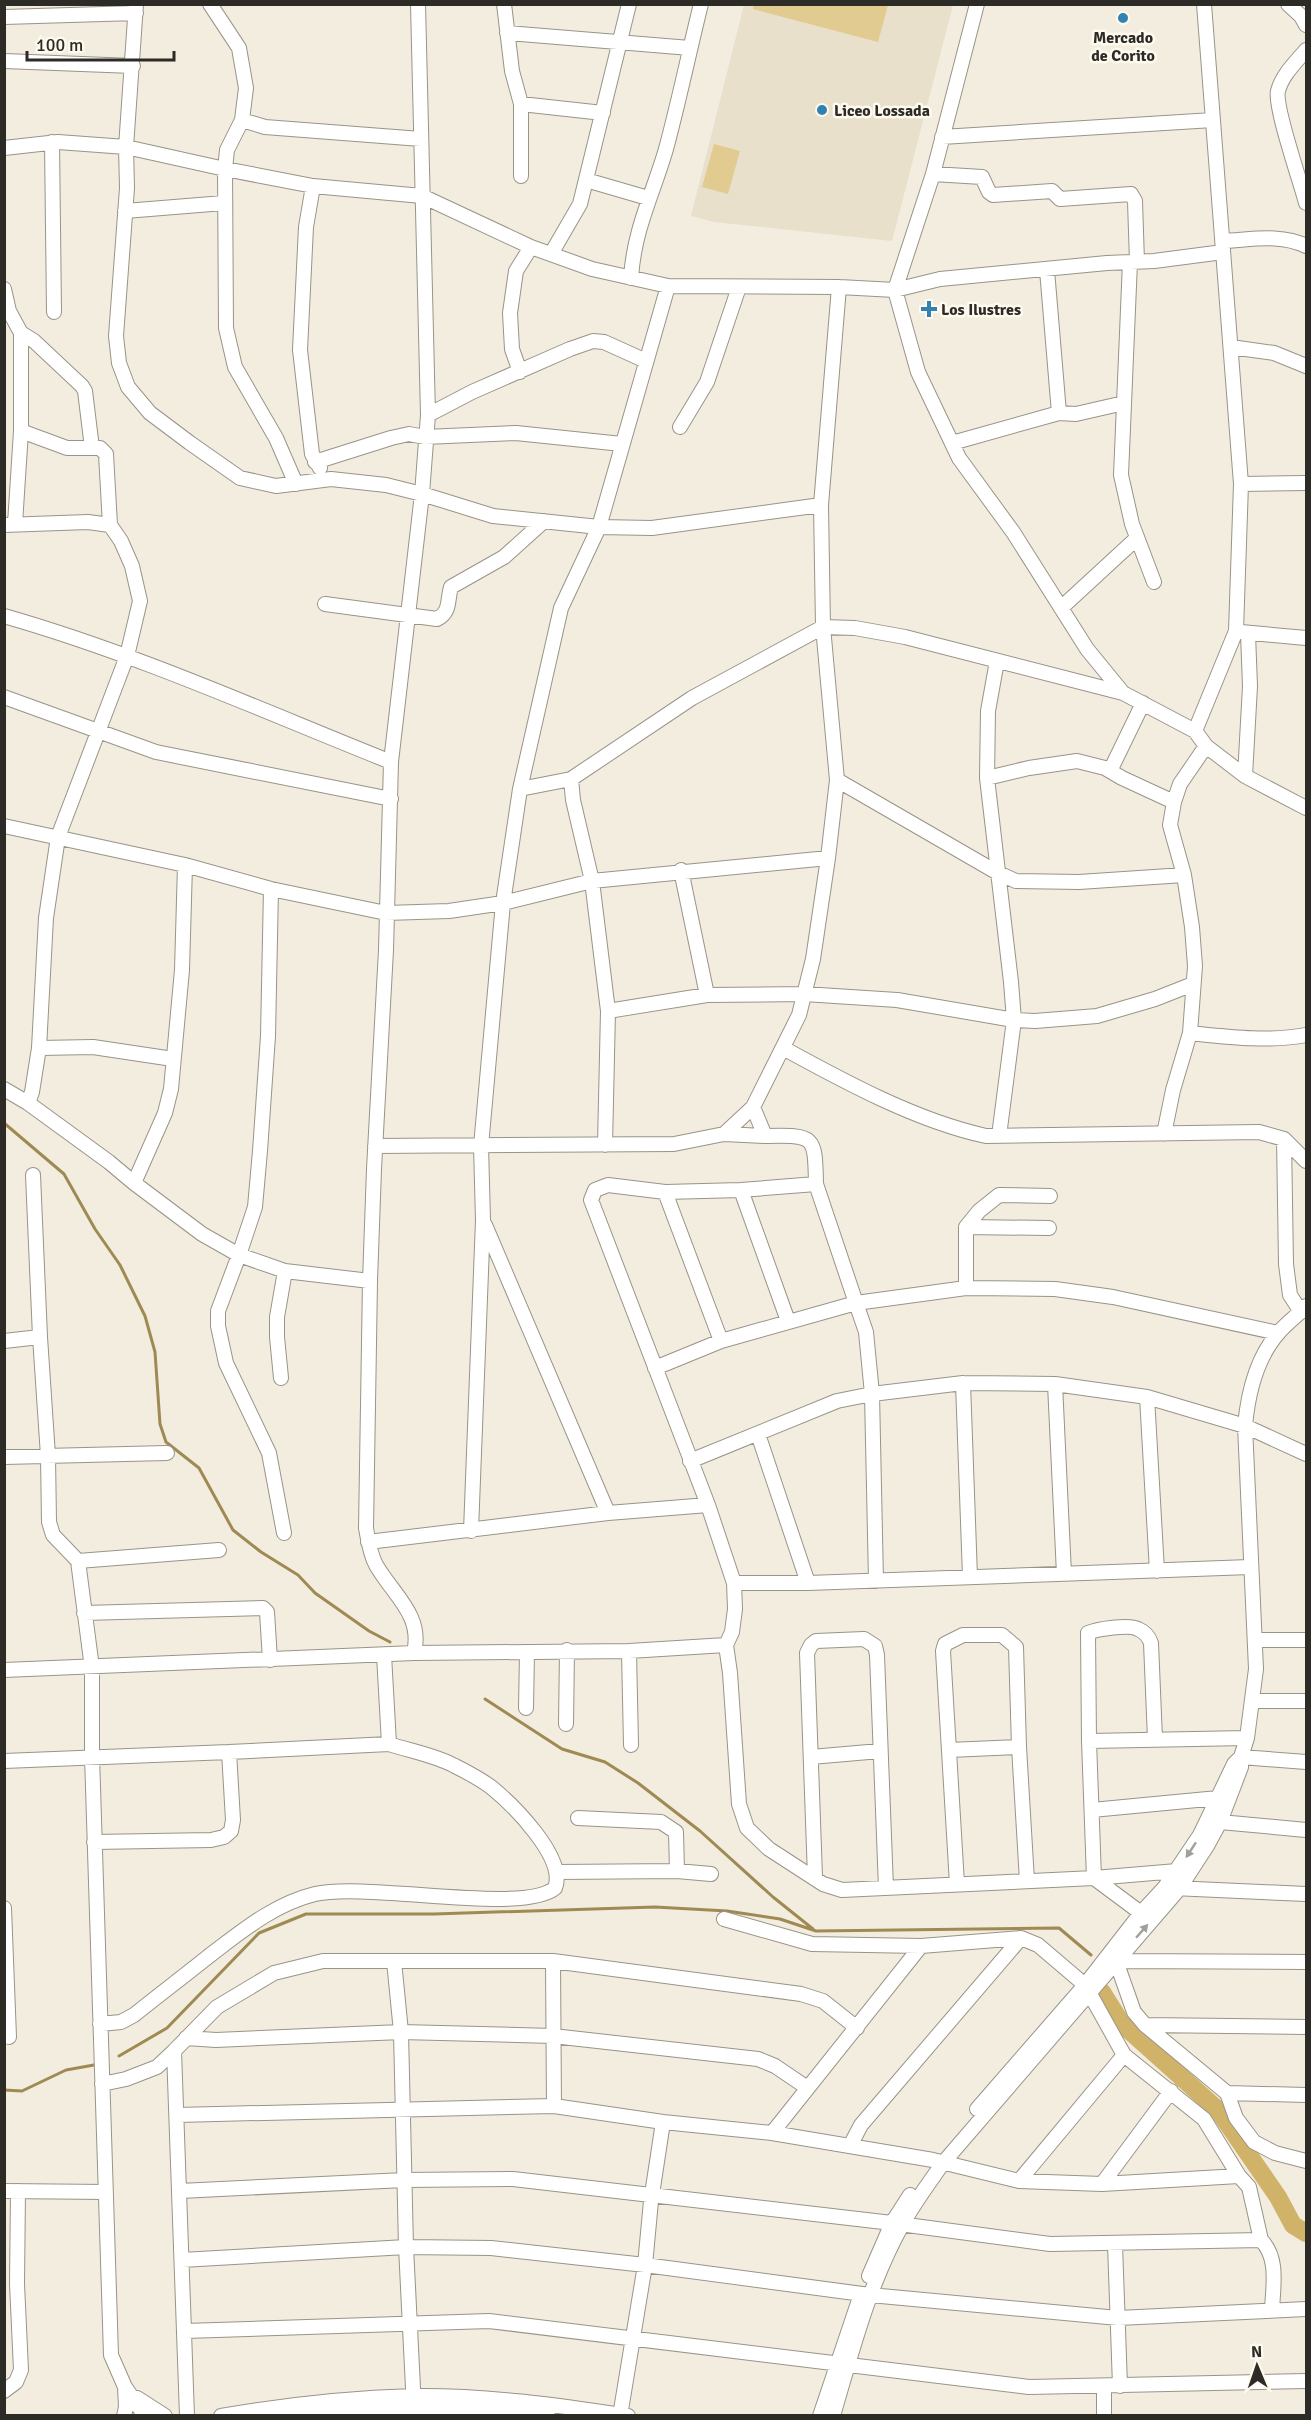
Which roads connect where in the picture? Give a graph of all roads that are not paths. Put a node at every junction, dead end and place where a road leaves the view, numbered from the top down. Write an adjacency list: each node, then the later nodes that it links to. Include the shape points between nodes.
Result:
1 (210, 4): 20 (street, via 239,48 246,88)
2 (418, 4): 23 (street)
3 (504, 4): 12 (street)
4 (629, 4): 13 (street)
5 (700, 4): 14 (street)
6 (976, 4): 22 (street)
7 (1204, 4): 21 (street)
8 (1288, 4): 10 (street)
9 (136, 9): 11 (street); 17 (street)
10 (1305, 16)
11 (4, 17)
12 (507, 33): 13 (street); 18 (street)
13 (621, 42): 14 (street); 19 (street)
14 (690, 48): 33 (street, via 666,149)
15 (1306, 50): 35 (street, via 1289,69 1278,92 1278,111)
16 (4, 61): 17 (street)
17 (133, 66): 25 (street)
18 (521, 104): 19 (street); 29 (street)
19 (603, 113): 30 (street)
20 (242, 120): 23 (street, via 265,127); 27 (street, via 227,150)
21 (1213, 120): 22 (street); 39 (street)
22 (942, 137): 28 (street)
23 (421, 140): 32 (street)
24 (52, 142): 25 (street); 26 (street); 50 (street)
25 (126, 147): 27 (street); 36 (street)
26 (4, 148)
27 (225, 169): 31 (street); 34 (street)
28 (933, 174): 41 (street, via 982,177 993,195 1052,191 1060,199 1131,194 1135,201); 48 (street)
29 (521, 176)
30 (586, 180): 33 (street); 40 (street, via 580,204)
31 (313, 186): 32 (street); 65 (street, via 306,227 300,350)
32 (422, 196): 38 (street); 58 (street)
33 (648, 198): 43 (street, via 632,251)
34 (224, 203): 36 (street); 68 (street, via 226,328 235,367 276,438)
35 (1306, 203)
36 (125, 211): 68 (street, via 116,336 119,363 128,387 150,412 240,478 276,486)
37 (1306, 246): 39 (street, via 1292,239 1277,238)
38 (531, 247): 40 (street); 55 (street, via 516,271 510,313 512,349)
39 (1222, 247): 41 (street); 52 (street)
40 (550, 254): 43 (street)
41 (1133, 262): 42 (street); 56 (street)
42 (1047, 270): 48 (street, via 940,279); 57 (street)
43 (631, 278): 44 (street)
44 (668, 286): 45 (street); 53 (street)
45 (739, 287): 46 (street); 59 (street, via 707,382)
46 (839, 287): 48 (street); 71 (street)
47 (4, 289): 49 (street)
48 (895, 290): 62 (street, via 918,372)
49 (7, 312): 51 (street)
50 (54, 312)
51 (21, 333): 60 (street); 64 (street, via 82,386)
52 (1231, 347): 54 (street, via 1274,353); 69 (street)
53 (646, 361): 55 (street, via 593,341); 63 (street)
54 (1306, 366)
55 (520, 372): 58 (street)
56 (1124, 403): 57 (street, via 1076,414); 76 (street, via 1121,475)
57 (1059, 412): 62 (street)
58 (428, 415): 61 (street)
59 (680, 427)
60 (21, 431): 64 (street, via 67,448); 73 (street)
61 (425, 437): 63 (street, via 516,433); 65 (street, via 409,434 391,438); 70 (street)
62 (952, 443): 79 (street)
63 (622, 444): 75 (street)
64 (92, 448): 74 (street, via 100,448 106,454)
65 (315, 462): 66 (street)
66 (331, 480): 68 (street); 70 (street, via 386,485)
67 (1306, 483): 69 (street)
68 (296, 484)
69 (1241, 484): 83 (street)
70 (422, 494): 72 (street, via 493,516); 81 (street)
71 (821, 505): 75 (street, via 652,528); 82 (street)
72 (544, 521): 75 (street); 81 (street, via 504,557 451,587 444,616)
73 (10, 525): 74 (street)
74 (110, 525): 85 (street, via 122,540 140,601)
75 (598, 527): 99 (street, via 561,608)
76 (1137, 538): 77 (street); 79 (street)
77 (1154, 582)
78 (325, 604): 81 (street)
79 (1061, 608): 87 (street, via 1087,649)
80 (4, 616): 85 (street)
81 (407, 617): 93 (street)
82 (823, 627): 86 (street, via 905,637); 97 (street, via 692,698); 98 (street)
83 (1242, 632): 84 (street); 91 (street); 95 (street, via 1250,686)
84 (1306, 638)
85 (127, 656): 90 (street); 93 (street)
86 (997, 661): 87 (street); 96 (street, via 988,711)
87 (1123, 693): 89 (street)
88 (4, 697): 90 (street)
89 (1143, 704): 91 (street); 94 (street)
90 (98, 731): 100 (street, via 156,752); 104 (street)
91 (1195, 731): 92 (street)
92 (1206, 746): 95 (street); 101 (street, via 1180,784)
93 (391, 762): 100 (street)
94 (1110, 771): 96 (street, via 1077,761); 101 (street)
95 (1245, 776): 102 (street)
96 (987, 778): 108 (street)
97 (571, 779): 99 (street); 110 (street)
98 (837, 780): 105 (street); 108 (street)
99 (520, 789): 112 (street)
100 (391, 799): 113 (street)
101 (1174, 802): 109 (street, via 1170,825)
102 (1306, 808)
103 (4, 826): 104 (street)
104 (58, 837): 106 (street); 121 (street, via 46,918)
105 (828, 858): 107 (street); 115 (street)
106 (184, 865): 111 (street); 123 (street, via 182,970)
107 (681, 870): 110 (street); 116 (street)
108 (998, 873): 109 (street, via 1016,881 1080,882); 118 (street)
109 (1184, 875): 114 (street, via 1192,927)
110 (592, 881): 112 (street); 117 (street)
111 (271, 889): 113 (street); 145 (street, via 268,1036 260,1151 255,1207)
112 (503, 903): 113 (street, via 449,911); 134 (street)
113 (386, 913): 133 (street)
114 (1193, 984): 118 (street, via 1097,1016); 119 (street)
115 (804, 994): 116 (street); 118 (street, via 897,1000); 122 (street)
116 (707, 995): 117 (street)
117 (608, 1011): 132 (street)
118 (1014, 1020): 130 (street)
119 (1190, 1033): 120 (street, via 1246,1038); 128 (street)
120 (1306, 1035)
121 (39, 1048): 123 (street, via 93,1047); 125 (street)
122 (783, 1048): 126 (street); 130 (street, via 854,1087 959,1130)
123 (173, 1059): 137 (street, via 165,1113)
124 (4, 1089): 125 (street)
125 (28, 1103): 137 (street)
126 (753, 1107): 127 (street); 129 (street)
127 (724, 1134): 129 (street); 132 (street, via 674,1144)
128 (1164, 1134): 130 (street); 131 (street, via 1259,1132)
129 (765, 1136): 138 (street, via 796,1135 807,1139 816,1150)
130 (999, 1136)
131 (1284, 1139): 135 (street); 150 (street, via 1286,1264 1290,1295)
132 (605, 1145): 134 (street)
133 (375, 1146): 134 (street); 147 (street)
134 (481, 1146): 142 (street)
135 (1306, 1161)
136 (33, 1175): 153 (street)
137 (134, 1183): 145 (street, via 202,1234)
138 (816, 1184): 139 (street); 149 (street)
139 (741, 1190): 140 (street); 151 (street)
140 (665, 1192): 155 (street); 156 (street, via 608,1185 594,1190 591,1200)
141 (1050, 1196): 143 (street, via 999,1195)
142 (483, 1220): 170 (street); 171 (street)
143 (966, 1227): 144 (street); 148 (street)
144 (1049, 1228)
145 (239, 1255): 146 (street); 172 (street, via 218,1311 218,1326 226,1363 268,1453)
146 (285, 1271): 147 (street); 157 (street, via 277,1337)
147 (370, 1281): 173 (street)
148 (966, 1288): 149 (street); 152 (street, via 1055,1289 1113,1297)
149 (856, 1303): 151 (street); 160 (street, via 866,1332)
150 (1304, 1309): 152 (street)
151 (788, 1321): 155 (street)
152 (1278, 1333): 162 (street, via 1256,1372 1247,1400)
153 (40, 1338): 154 (street); 167 (street)
154 (4, 1341)
155 (721, 1341): 156 (street)
156 (655, 1368): 168 (street)
157 (281, 1378)
158 (963, 1383): 159 (street); 160 (street); 179 (street)
159 (1055, 1384): 161 (street); 178 (street)
160 (872, 1394): 163 (street, via 837,1401); 180 (street)
161 (1147, 1397): 162 (street); 177 (street)
162 (1245, 1426): 165 (street); 176 (street)
163 (758, 1434): 168 (street); 182 (street)
164 (166, 1453): 167 (street)
165 (1306, 1453)
166 (4, 1456): 167 (street)
167 (48, 1456): 175 (street, via 52,1535)
168 (690, 1461): 169 (street)
169 (708, 1505): 170 (street); 181 (street)
170 (608, 1513): 171 (street)
171 (471, 1531): 173 (street)
172 (284, 1533)
173 (368, 1542): 190 (street, via 375,1563 414,1620 418,1637)
174 (219, 1550): 175 (street)
175 (78, 1562): 183 (street)
176 (1250, 1567): 177 (street); 184 (street)
177 (1157, 1570): 178 (street)
178 (1064, 1574): 179 (street)
179 (970, 1577): 180 (street)
180 (876, 1581): 182 (street)
181 (734, 1582): 182 (street); 186 (street, via 732,1632)
182 (808, 1583)
183 (84, 1613): 192 (street, via 263,1608 267,1612); 193 (street)
184 (1255, 1640): 185 (street); 195 (street)
185 (1306, 1640)
186 (726, 1646): 188 (street); 223 (street, via 739,1804 747,1828 769,1849)
187 (567, 1650): 188 (street); 189 (street); 198 (street)
188 (629, 1651): 203 (street)
189 (527, 1652): 190 (street); 197 (street)
190 (414, 1653): 191 (street)
191 (384, 1655): 192 (street); 202 (street)
192 (270, 1660): 193 (street)
193 (92, 1668): 194 (street); 208 (street)
194 (4, 1670)
195 (1252, 1701): 196 (street); 199 (street)
196 (1306, 1701)
197 (526, 1708)
198 (566, 1724)
199 (1247, 1738): 200 (street); 210 (street)
200 (1155, 1739): 201 (street); 201 (street, via 1151,1643 1148,1636 1131,1627 1088,1634)
201 (1089, 1741): 214 (street)
202 (389, 1744): 207 (street); 220 (street, via 453,1764 490,1787 534,1831)
203 (631, 1746)
204 (1019, 1747): 205 (street); 205 (street, via 1016,1647 1002,1635 963,1635 945,1644 942,1651); 225 (street)
205 (949, 1750): 226 (street)
206 (880, 1751): 209 (street); 209 (street, via 878,1655 874,1647 864,1639 816,1641 807,1653); 227 (street)
207 (229, 1752): 208 (street); 218 (street, via 233,1820 231,1831 224,1837)
208 (92, 1756): 211 (street); 218 (street)
209 (811, 1757): 223 (street)
210 (1241, 1757): 212 (street); 213 (street, via 1241,1767)
211 (4, 1761)
212 (1306, 1762)
213 (1223, 1800): 214 (street); 216 (street); 221 (street, one-way to 221)
214 (1092, 1810): 224 (street)
215 (578, 1818): 219 (street, via 667,1824 676,1832)
216 (1220, 1822): 217 (street); 221 (street, via 1207,1846)
217 (1306, 1830)
218 (94, 1842): 241 (street)
219 (677, 1871): 220 (street); 222 (street)
220 (557, 1872): 241 (street, via 557,1883 550,1892 523,1898 377,1891 303,1898 251,1924 134,2015 121,2022)
221 (1182, 1872): 224 (street); 228 (street)
222 (711, 1874)
223 (814, 1877): 227 (street, via 843,1890)
224 (1094, 1878): 225 (street); 231 (street)
225 (1027, 1881): 226 (street)
226 (957, 1884): 227 (street)
227 (886, 1888)
228 (1172, 1888): 229 (street); 231 (street); 236 (street, one-way to 228)
229 (1306, 1894)
230 (4, 1908): 233 (street)
231 (1141, 1913): 236 (street)
232 (723, 1919): 235 (street, via 812,1944)
233 (5, 1933): 247 (street)
234 (1021, 1938): 235 (street); 240 (street, via 1038,1945); 261 (street, via 861,2125)
235 (921, 1946): 244 (street)
236 (1112, 1959): 239 (street); 240 (street); 242 (street, via 1134,2012)
237 (394, 1961): 238 (street); 245 (street); 248 (street, via 323,1961 274,1973 217,2007)
238 (553, 1961): 244 (street, via 801,1994 823,2001); 246 (street)
239 (1306, 1962)
240 (1087, 1990): 250 (street); 262 (street)
241 (100, 2024): 251 (street)
242 (1144, 2025): 243 (street); 254 (street)
243 (1306, 2027)
244 (857, 2028): 252 (street)
245 (401, 2032): 246 (street); 248 (street); 257 (street)
246 (552, 2036): 252 (street, via 758,2059); 256 (street)
247 (9, 2037)
248 (186, 2038): 249 (street)
249 (174, 2051): 251 (street, via 157,2067); 258 (street)
250 (1124, 2055): 253 (street); 266 (street)
251 (102, 2084): 270 (street)
252 (806, 2087): 260 (street)
253 (1171, 2091): 264 (street, via 1204,2119); 267 (street)
254 (1227, 2093): 255 (street); 263 (street, via 1236,2118 1254,2142 1275,2153)
255 (1306, 2095)
256 (554, 2106): 257 (street); 259 (street)
257 (402, 2108): 258 (street); 265 (street)
258 (177, 2115): 269 (street)
259 (663, 2122): 260 (street); 271 (street)
260 (772, 2133): 261 (street)
261 (850, 2146): 262 (street)
262 (938, 2161): 266 (street); 272 (street)
263 (1306, 2161)
264 (1239, 2176): 267 (street); 273 (street, via 1249,2187)
265 (404, 2180): 269 (street); 271 (street, via 513,2179); 275 (street)
266 (1019, 2181): 267 (street)
267 (1102, 2184)
268 (11, 2191): 270 (street); 278 (street)
269 (180, 2191): 276 (street)
270 (106, 2193): 290 (street, via 111,2355)
271 (652, 2196): 272 (street); 277 (street)
272 (897, 2224): 274 (street, via 1050,2244); 279 (street)
273 (1261, 2240): 274 (street); 281 (street, via 1273,2262)
274 (1115, 2244): 282 (street)
275 (406, 2247): 276 (street); 277 (street, via 491,2248); 283 (street)
276 (182, 2260): 284 (street)
277 (645, 2265): 279 (street); 285 (street)
278 (11, 2285): 291 (street, via 21,2370 16,2382)
279 (866, 2294): 282 (street); 286 (street)
280 (1306, 2309): 281 (street)
281 (1272, 2310): 282 (street)
282 (1118, 2318): 289 (street)
283 (410, 2324): 284 (street); 285 (street, via 489,2321); 292 (street)
284 (185, 2331): 296 (street)
285 (632, 2338): 286 (street); 300 (street)
286 (842, 2365): 288 (street, via 1029,2387); 301 (street); 302 (street)
287 (1306, 2381): 289 (street)
288 (1104, 2386): 289 (street); 303 (street)
289 (1120, 2386)
290 (125, 2388): 293 (street); 294 (street); 295 (street)
291 (4, 2391)
292 (414, 2402): 297 (street, via 292,2404); 298 (street); 299 (street); 300 (street, via 523,2401)
293 (124, 2415)
294 (145, 2415)
295 (165, 2415)
296 (187, 2415)
297 (221, 2415)
298 (286, 2415)
299 (548, 2415)
300 (622, 2415)
301 (820, 2415)
302 (832, 2415)
303 (1104, 2415)

